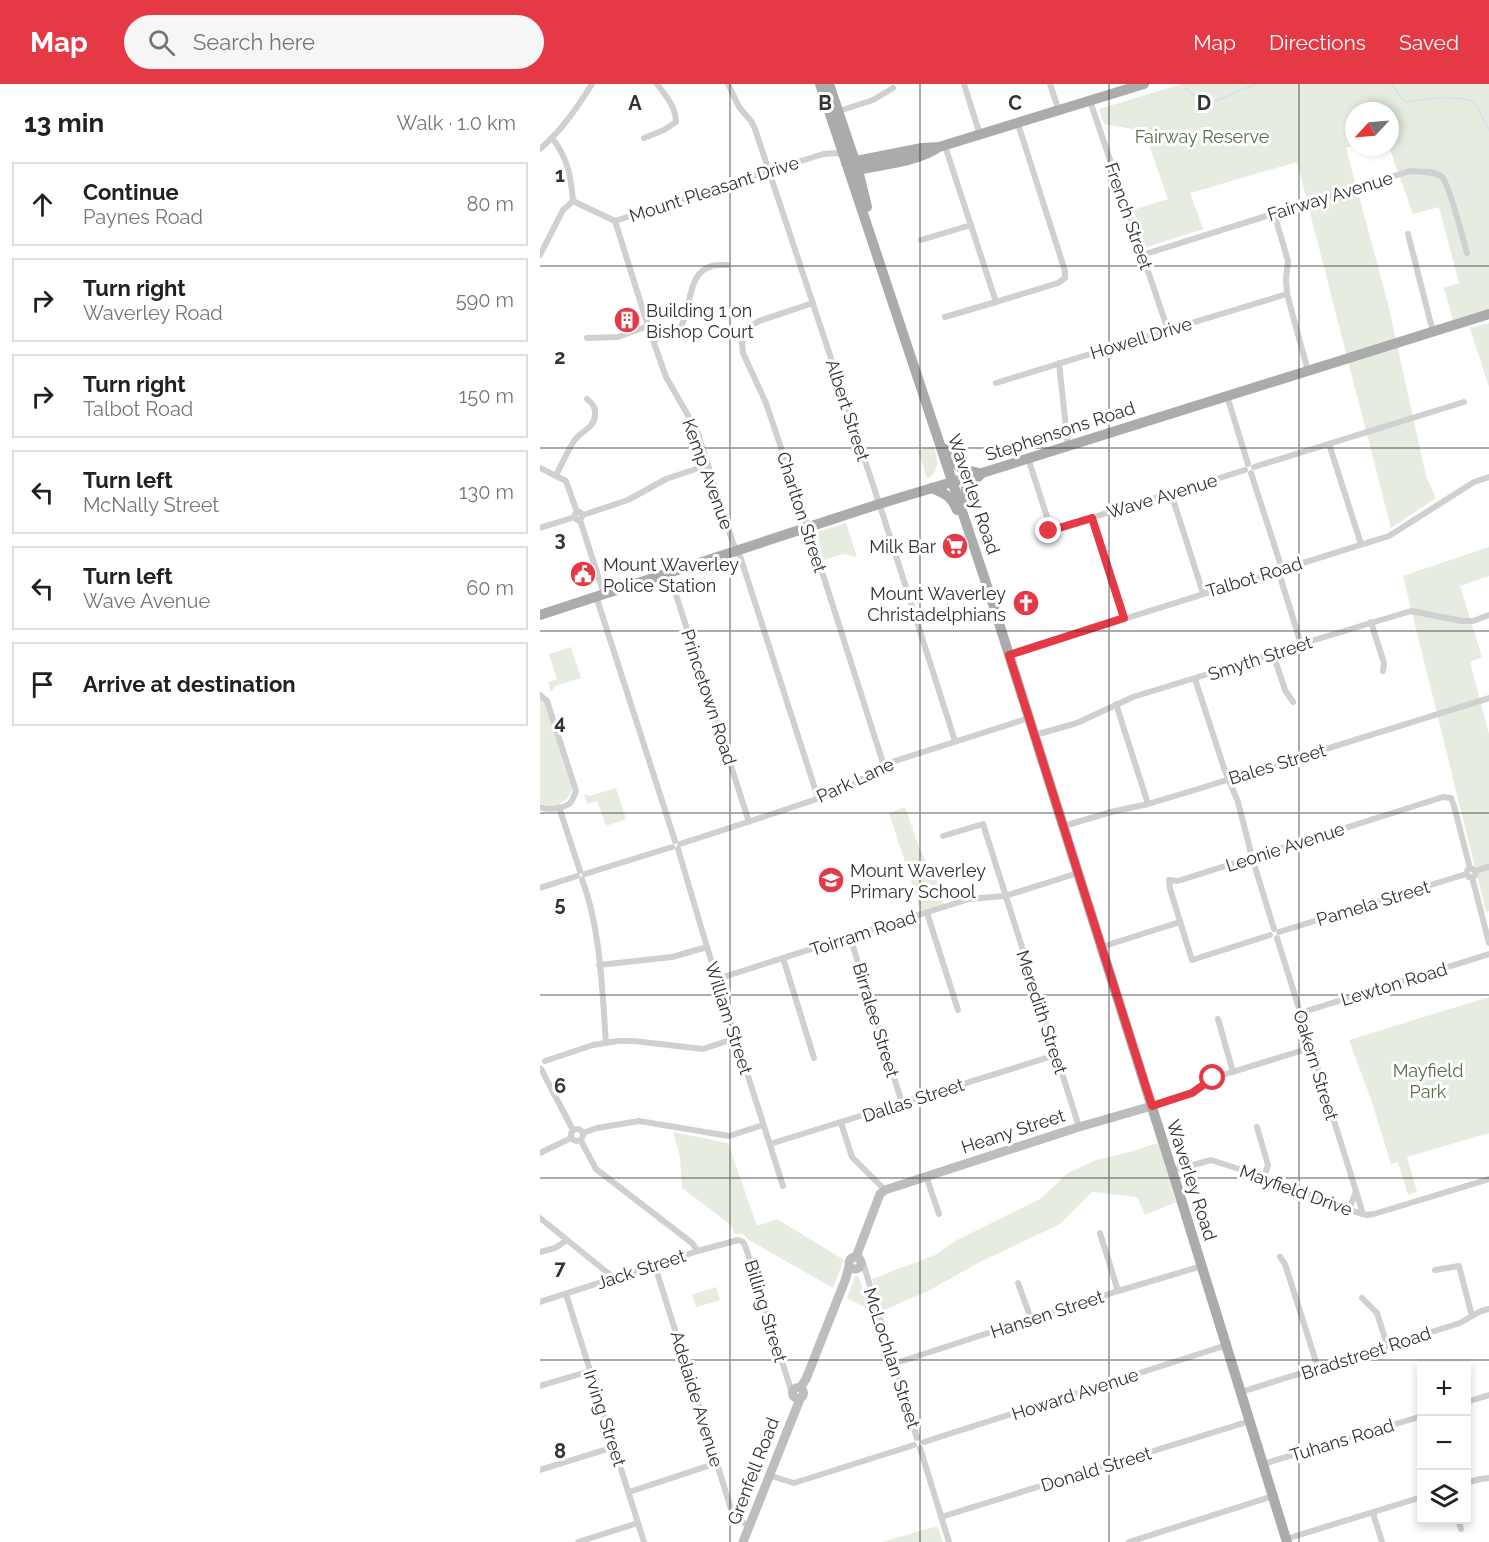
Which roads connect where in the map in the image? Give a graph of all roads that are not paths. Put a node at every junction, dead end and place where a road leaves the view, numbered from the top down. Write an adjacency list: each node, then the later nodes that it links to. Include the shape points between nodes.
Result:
1 (592, 84): 15 (street)
2 (657, 84): 16 (street, via 672,104 676,122)
3 (820, 84): 12 (main road, Waverley Road)
4 (830, 84): 12 (main road, Waverley Road)
5 (964, 84): 14 (street)
6 (1050, 84): 11 (street)
7 (1145, 84): 10 (main road)
8 (731, 85): 24 (street, Albert Street, via 739,107 752,121)
9 (892, 88): 12 (street, via 873,100)
10 (1090, 102): 11 (main road); 35 (street, French Street)
11 (1059, 111): 13 (main road)
12 (834, 113): 17 (main road, Waverley Road)
13 (1018, 124): 14 (main road); 38 (street, via 1065,279)
14 (980, 135): 18 (main road)
15 (552, 138): 19 (street); 26 (street, via 567,162)
16 (644, 138)
17 (843, 139): 20 (street, Mount Pleasant Drive); 21 (main road, via 862,153); 22 (main road, Waverley Road)
18 (942, 146): 21 (main road); 23 (main road, via 924,156); 29 (street)
19 (540, 149)
20 (823, 154): 22 (street, Mount Pleasant Drive, via 838,153); 24 (street, Mount Pleasant Drive)
21 (879, 157): 22 (main road)
22 (850, 164): 23 (main road); 25 (main road, Waverley Road); 32 (main road, Waverley Road)
23 (890, 165): 25 (main road, via 868,178)
24 (769, 171): 28 (street, Mount Pleasant Drive); 39 (street, Albert Street)
25 (862, 189): 32 (main road, Waverley Road)
26 (573, 201): 28 (street, Mount Pleasant Drive); 34 (street, via 563,210)
27 (1274, 213): 33 (street, Fairway Avenue, via 1410,171 1439,175 1458,219); 35 (street, Fairway Avenue); 37 (street, via 1288,261)
28 (615, 221): 42 (street, Kemp Avenue)
29 (971, 225): 31 (street); 38 (street)
30 (1408, 234): 44 (street)
31 (921, 240)
32 (874, 247): 53 (main road, Waverley Road)
33 (1467, 253)
34 (540, 255)
35 (1142, 255): 43 (street, French Street)
36 (727, 265): 46 (street, via 711,266 699,275 681,324 675,332)
37 (1287, 294): 43 (street, Howell Drive); 48 (street)
38 (996, 302): 41 (street)
39 (813, 303): 67 (street, Albert Street); 73 (street, Charlton Street, via 759,321 751,326 742,343)
40 (1489, 314): 44 (main road, Stephensons Road)
41 (945, 317)
42 (648, 326): 45 (street, via 618,337); 46 (street, Kemp Avenue)
43 (1168, 330): 47 (street, Howell Drive)
44 (1433, 332): 48 (main road, Stephensons Road)
45 (587, 338)
46 (653, 340): 58 (street, Kemp Avenue, via 666,377 697,431)
47 (1059, 363): 49 (street, Howell Drive); 55 (street)
48 (1308, 371): 50 (main road, Stephensons Road)
49 (996, 383)
50 (1227, 396): 55 (main road, Stephensons Road); 60 (street)
51 (587, 399): 62 (street, via 596,410 595,418 576,438)
52 (1464, 402): 54 (street, Wave Avenue)
53 (937, 439): 56 (main road, Waverley Road); 61 (main road, via 961,469)
54 (1329, 444): 60 (street, Wave Avenue); 74 (street)
55 (1068, 446): 57 (main road, Stephensons Road)
56 (943, 456): 64 (main road, Waverley Road); 65 (main road, via 938,480)
57 (1028, 458): 61 (main road, Stephensons Road); 70 (street, Wave Avenue, via 1049,531)
58 (708, 465): 69 (street, via 666,479 628,500); 75 (street, Kemp Avenue)
59 (540, 468): 62 (street)
60 (1250, 468): 66 (street, Wave Avenue); 76 (street)
61 (982, 473): 64 (main road, Stephensons Road); 68 (main road, via 966,488)
62 (556, 475): 69 (street, William Street, via 566,481)
63 (1489, 477): 74 (street, Talbot Road, via 1474,482 1389,536)
64 (952, 482): 65 (main road, Stephensons Road); 68 (main road, Waverley Road)
65 (931, 488): 67 (main road, Stephensons Road); 71 (main road, via 953,501)
66 (1171, 493): 70 (street, Wave Avenue); 78 (street)
67 (879, 504): 73 (main road, Stephensons Road); 95 (street, Albert Street)
68 (961, 509): 71 (main road, Waverley Road)
69 (579, 516): 72 (street); 79 (street, William Street)
70 (1092, 518): 82 (street)
71 (965, 523): 86 (main road, Waverley Road)
72 (540, 528)
73 (808, 528): 75 (main road, Stephensons Road); 96 (street, Charlton Street)
74 (1361, 544): 76 (street, Talbot Road)
75 (738, 550): 77 (main road, Stephensons Road); 98 (street, Kemp Avenue)
76 (1280, 570): 78 (street, Talbot Road); 84 (street)
77 (669, 573): 79 (main road, Stephensons Road); 102 (street, Princetown Road)
78 (1203, 593): 82 (street, Talbot Road)
79 (600, 595): 80 (main road, Stephensons Road); 105 (street, William Street)
80 (540, 615)
81 (1489, 615): 83 (street, Smyth Street, via 1462,621 1411,610)
82 (1124, 618): 86 (street, Talbot Road)
83 (1371, 622): 84 (street, Smyth Street); 87 (street)
84 (1301, 644): 85 (street, Smyth Street)
85 (1273, 654): 88 (street, Smyth Street); 91 (street)
86 (1009, 655): 93 (main road, Waverley Road)
87 (1383, 671)
88 (1195, 679): 92 (street, Smyth Street); 97 (street, Oakern Street)
89 (540, 694): 101 (street, via 548,701 576,791 570,803)
90 (1489, 698): 97 (street, Bales Street)
91 (1293, 702)
92 (1116, 704): 94 (street, Smyth Street, via 1077,723); 99 (street)
93 (1029, 718): 94 (main road, Waverley Road); 95 (street, Park Lane)
94 (1035, 735): 103 (main road, Waverley Road)
95 (955, 741): 96 (street, Park Lane)
96 (884, 766): 98 (street, Park Lane, via 844,790)
97 (1229, 779): 99 (street, Bales Street); 106 (street, Oakern Street)
98 (818, 798): 102 (street, Park Lane)
99 (1148, 804): 103 (street, Bales Street)
100 (540, 807): 101 (street)
101 (559, 807): 110 (street)
102 (749, 822): 105 (street, Park Lane)
103 (1064, 826): 108 (main road, Waverley Road)
104 (943, 836): 112 (street, Meredith Street, via 983,824)
105 (676, 845): 110 (street, Park Lane); 119 (street, William Street)
106 (1252, 857): 109 (street, Leonie Avenue, via 1443,797 1451,798 1454,806); 114 (street, Leonie Avenue, via 1169,880); 115 (street, Oakern Street)
107 (1489, 867): 109 (street, Pamela Street)
108 (1078, 873): 112 (street, Toirram Road); 118 (main road, Waverley Road)
109 (1471, 873): 115 (street, Pamela Street); 117 (street)
110 (581, 875): 111 (street, Park Lane); 122 (street, via 593,915)
111 (540, 888)
112 (1005, 896): 113 (street, Toirram Road, via 969,899); 130 (street, Meredith Street)
113 (927, 913): 116 (street, Toirram Road); 124 (street)
114 (1180, 922): 115 (street, Pamela Street, via 1192,960); 118 (street)
115 (1275, 934): 125 (street, Oakern Street)
116 (850, 938): 121 (street, Toirram Road); 135 (street, Birralee Street)
117 (1489, 943)
118 (1101, 946): 136 (main road, Waverley Road)
119 (707, 947): 122 (street, via 672,957); 123 (street, William Street)
120 (1489, 954): 125 (street, Lewton Road)
121 (783, 958): 123 (street, Toirram Road); 131 (street)
122 (599, 965): 128 (street)
123 (717, 979): 127 (street, William Street)
124 (958, 1010)
125 (1300, 1013): 129 (street, Oakern Street)
126 (1218, 1019): 134 (street)
127 (736, 1038): 128 (street, via 703,1048 634,1041); 138 (street, William Street)
128 (606, 1043): 132 (street)
129 (1310, 1048): 134 (street); 153 (street, Oakern Street)
130 (1056, 1055): 135 (street, Dallas Street); 139 (street, Meredith Street)
131 (814, 1058)
132 (542, 1060): 133 (street)
133 (541, 1069): 141 (street)
134 (1233, 1072): 136 (street, via 1213,1078 1192,1093)
135 (902, 1103): 137 (street, Dallas Street)
136 (1152, 1106): 139 (street, Heany Street); 147 (main road, Waverley Road)
137 (841, 1122): 145 (street, Dallas Street); 152 (street, via 852,1157)
138 (764, 1125): 142 (street, via 729,1136 639,1121); 145 (street, William Street)
139 (1079, 1127): 148 (street, Heany Street)
140 (1257, 1127): 149 (street, via 1268,1165)
141 (573, 1130): 142 (street); 143 (street)
142 (583, 1133): 144 (street)
143 (571, 1138): 144 (street); 146 (street)
144 (581, 1141): 161 (street, via 596,1169)
145 (770, 1144): 151 (street, William Street)
146 (540, 1153)
147 (1172, 1171): 149 (street, Mayfield Drive, via 1211,1160); 166 (main road, Waverley Road)
148 (926, 1176): 152 (street, Heany Street); 155 (street)
149 (1264, 1177): 154 (street, Mayfield Drive)
150 (1489, 1179): 156 (street, Mayfield Drive)
151 (783, 1186)
152 (885, 1190): 164 (street, Grenfell Road, via 880,1194)
153 (1356, 1191): 154 (street); 156 (street, Oakern Street)
154 (1350, 1210): 156 (street, Mayfield Drive)
155 (939, 1214)
156 (1363, 1214)
157 (540, 1218): 159 (street)
158 (1100, 1233): 170 (street)
159 (567, 1240): 162 (street); 168 (street)
160 (743, 1242): 161 (street, Jack Street, via 732,1240); 184 (street, Billing Street, via 788,1380)
161 (698, 1251): 165 (street, Jack Street)
162 (540, 1252)
163 (1280, 1257): 180 (street)
164 (855, 1264): 179 (street, McLochlan Street, via 863,1263); 184 (street, Grenfell Road)
165 (655, 1266): 168 (street, Jack Street); 191 (street, Adelaide Avenue)
166 (1202, 1266): 170 (street, Hansen Street); 177 (main road, Waverley Road)
167 (1435, 1270): 175 (street, via 1459,1266)
168 (614, 1278): 171 (street, Jack Street)
169 (1018, 1282): 176 (street)
170 (1118, 1291): 176 (street, Hansen Street)
171 (566, 1294): 173 (street, Jack Street); 181 (street, Irving Street)
172 (1362, 1298): 178 (street, via 1377,1313)
173 (540, 1302)
174 (1489, 1309): 175 (street, Bradstreet Road)
175 (1472, 1316): 178 (street, Bradstreet Road)
176 (1031, 1319): 179 (street, Hansen Street)
177 (1227, 1345): 183 (main road, Waverley Road); 189 (street, Howard Avenue)
178 (1387, 1345): 180 (street, Bradstreet Road)
179 (893, 1364): 189 (street, McLochlan Street)
180 (1318, 1368): 183 (street, Bradstreet Road)
181 (590, 1371): 182 (street); 190 (street, Irving Street)
182 (540, 1386)
183 (1241, 1392): 188 (main road, Waverley Road)
184 (797, 1393): 194 (street, Grenfell Road, via 794,1411)
185 (1489, 1395): 186 (street)
186 (1471, 1401)
187 (1417, 1418): 192 (street, Tuhans Road)
188 (1250, 1421): 192 (main road, Waverley Road); 201 (street, Donald Street)
189 (919, 1443): 194 (street, Howard Avenue, via 794,1483); 201 (street, McLochlan Street)
190 (614, 1447): 193 (street); 197 (street, Irving Street)
191 (717, 1463): 197 (street); 204 (street, Adelaide Avenue, via 733,1515)
192 (1263, 1464): 198 (main road, Waverley Road)
193 (540, 1470)
194 (768, 1475): 204 (street, Grenfell Road)
195 (1489, 1478): 196 (street)
196 (1471, 1482)
197 (629, 1492): 202 (street, Irving Street)
198 (1273, 1496): 206 (main road, Waverley Road); 211 (street)
199 (1417, 1499): 200 (street)
200 (1373, 1513): 206 (street); 212 (street)
201 (941, 1517): 210 (street, McLochlan Street)
202 (638, 1523): 207 (street); 208 (street, Irving Street)
203 (1459, 1524): 205 (street)
204 (749, 1525): 209 (street, Grenfell Road)
205 (1461, 1529)
206 (1287, 1540)
207 (578, 1542)
208 (644, 1542)
209 (743, 1542)
210 (949, 1542)
211 (1129, 1542)
212 (1382, 1542)

